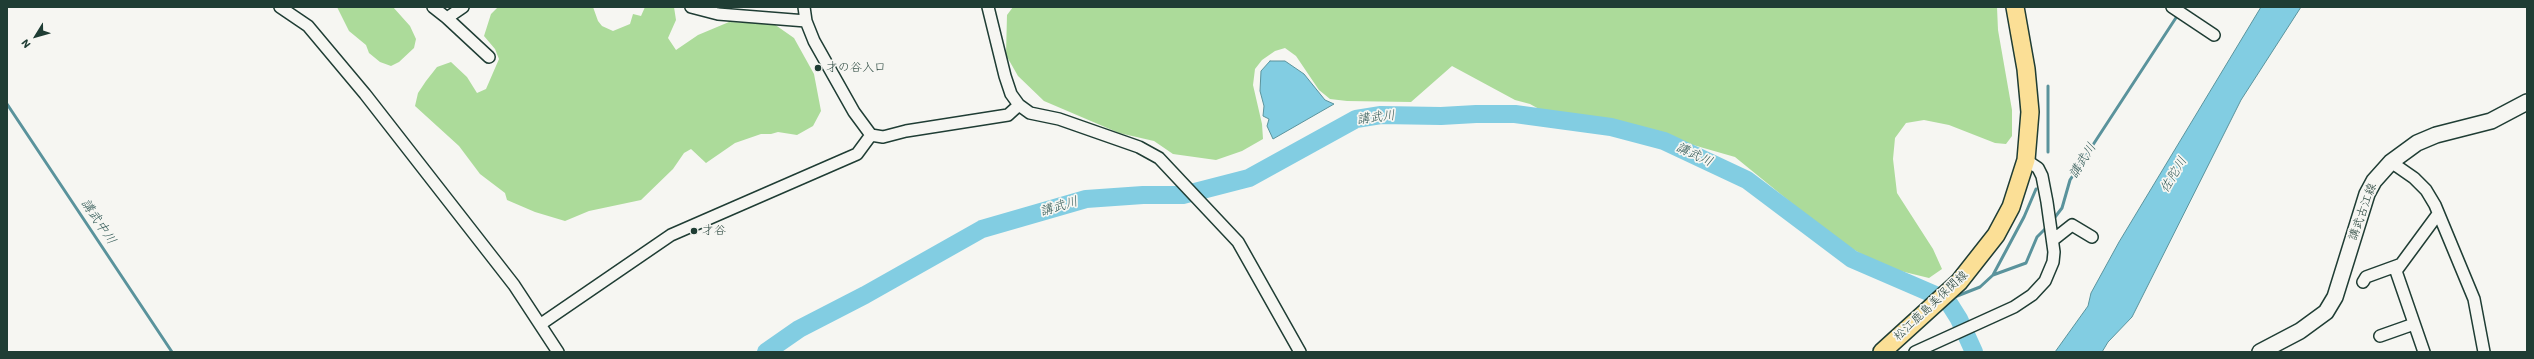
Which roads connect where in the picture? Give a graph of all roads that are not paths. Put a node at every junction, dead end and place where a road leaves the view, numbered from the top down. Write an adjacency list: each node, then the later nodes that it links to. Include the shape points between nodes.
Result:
1 (280, 7): 23 (street, via 308,26 365,94)
2 (433, 7): 9 (street)
3 (463, 7): 9 (street)
4 (691, 7): 10 (street, via 718,14)
5 (804, 7): 10 (street)
6 (988, 7): 14 (street, via 1005,76 1011,94)
7 (2015, 7): 16 (main road, 松江鹿島美保関線, via 2026,69 2030,112)
8 (2177, 10): 11 (street)
9 (447, 18): 12 (street)
10 (806, 21): 15 (street, via 814,41 863,128)
11 (2214, 35)
12 (489, 57)
13 (2527, 102): 17 (main road, 講武古江線, via 2491,122 2436,135 2417,143)
14 (1019, 105): 15 (street, via 1008,115 883,137); 27 (street, via 1030,113 1059,119 1148,151 1159,158 1243,248)
15 (871, 135): 23 (street, via 856,154 671,235)
16 (2026, 160): 20 (street, via 2038,168 2042,176); 28 (main road, 松江鹿島美保関線, via 2011,207 1996,235 1959,282)
17 (2390, 162): 18 (street, via 2414,178 2426,190); 30 (main road, 講武古江線, via 2374,181 2368,194 2335,298 2326,312 2300,331)
18 (2438, 214): 21 (street); 32 (street, via 2474,299)
19 (2092, 237): 20 (street, via 2072,224)
20 (2053, 240): 29 (street, via 2053,262 2045,281 2038,289 2014,307)
21 (2399, 265): 22 (street, via 2366,277); 24 (street, via 2397,275)
22 (2363, 282)
23 (541, 324): 26 (street)
24 (2414, 324): 25 (street); 31 (street)
25 (2380, 336)
26 (558, 352)
27 (1300, 352)
28 (1883, 352)
29 (1915, 352)
30 (2260, 352)
31 (2424, 352)
32 (2484, 352)

